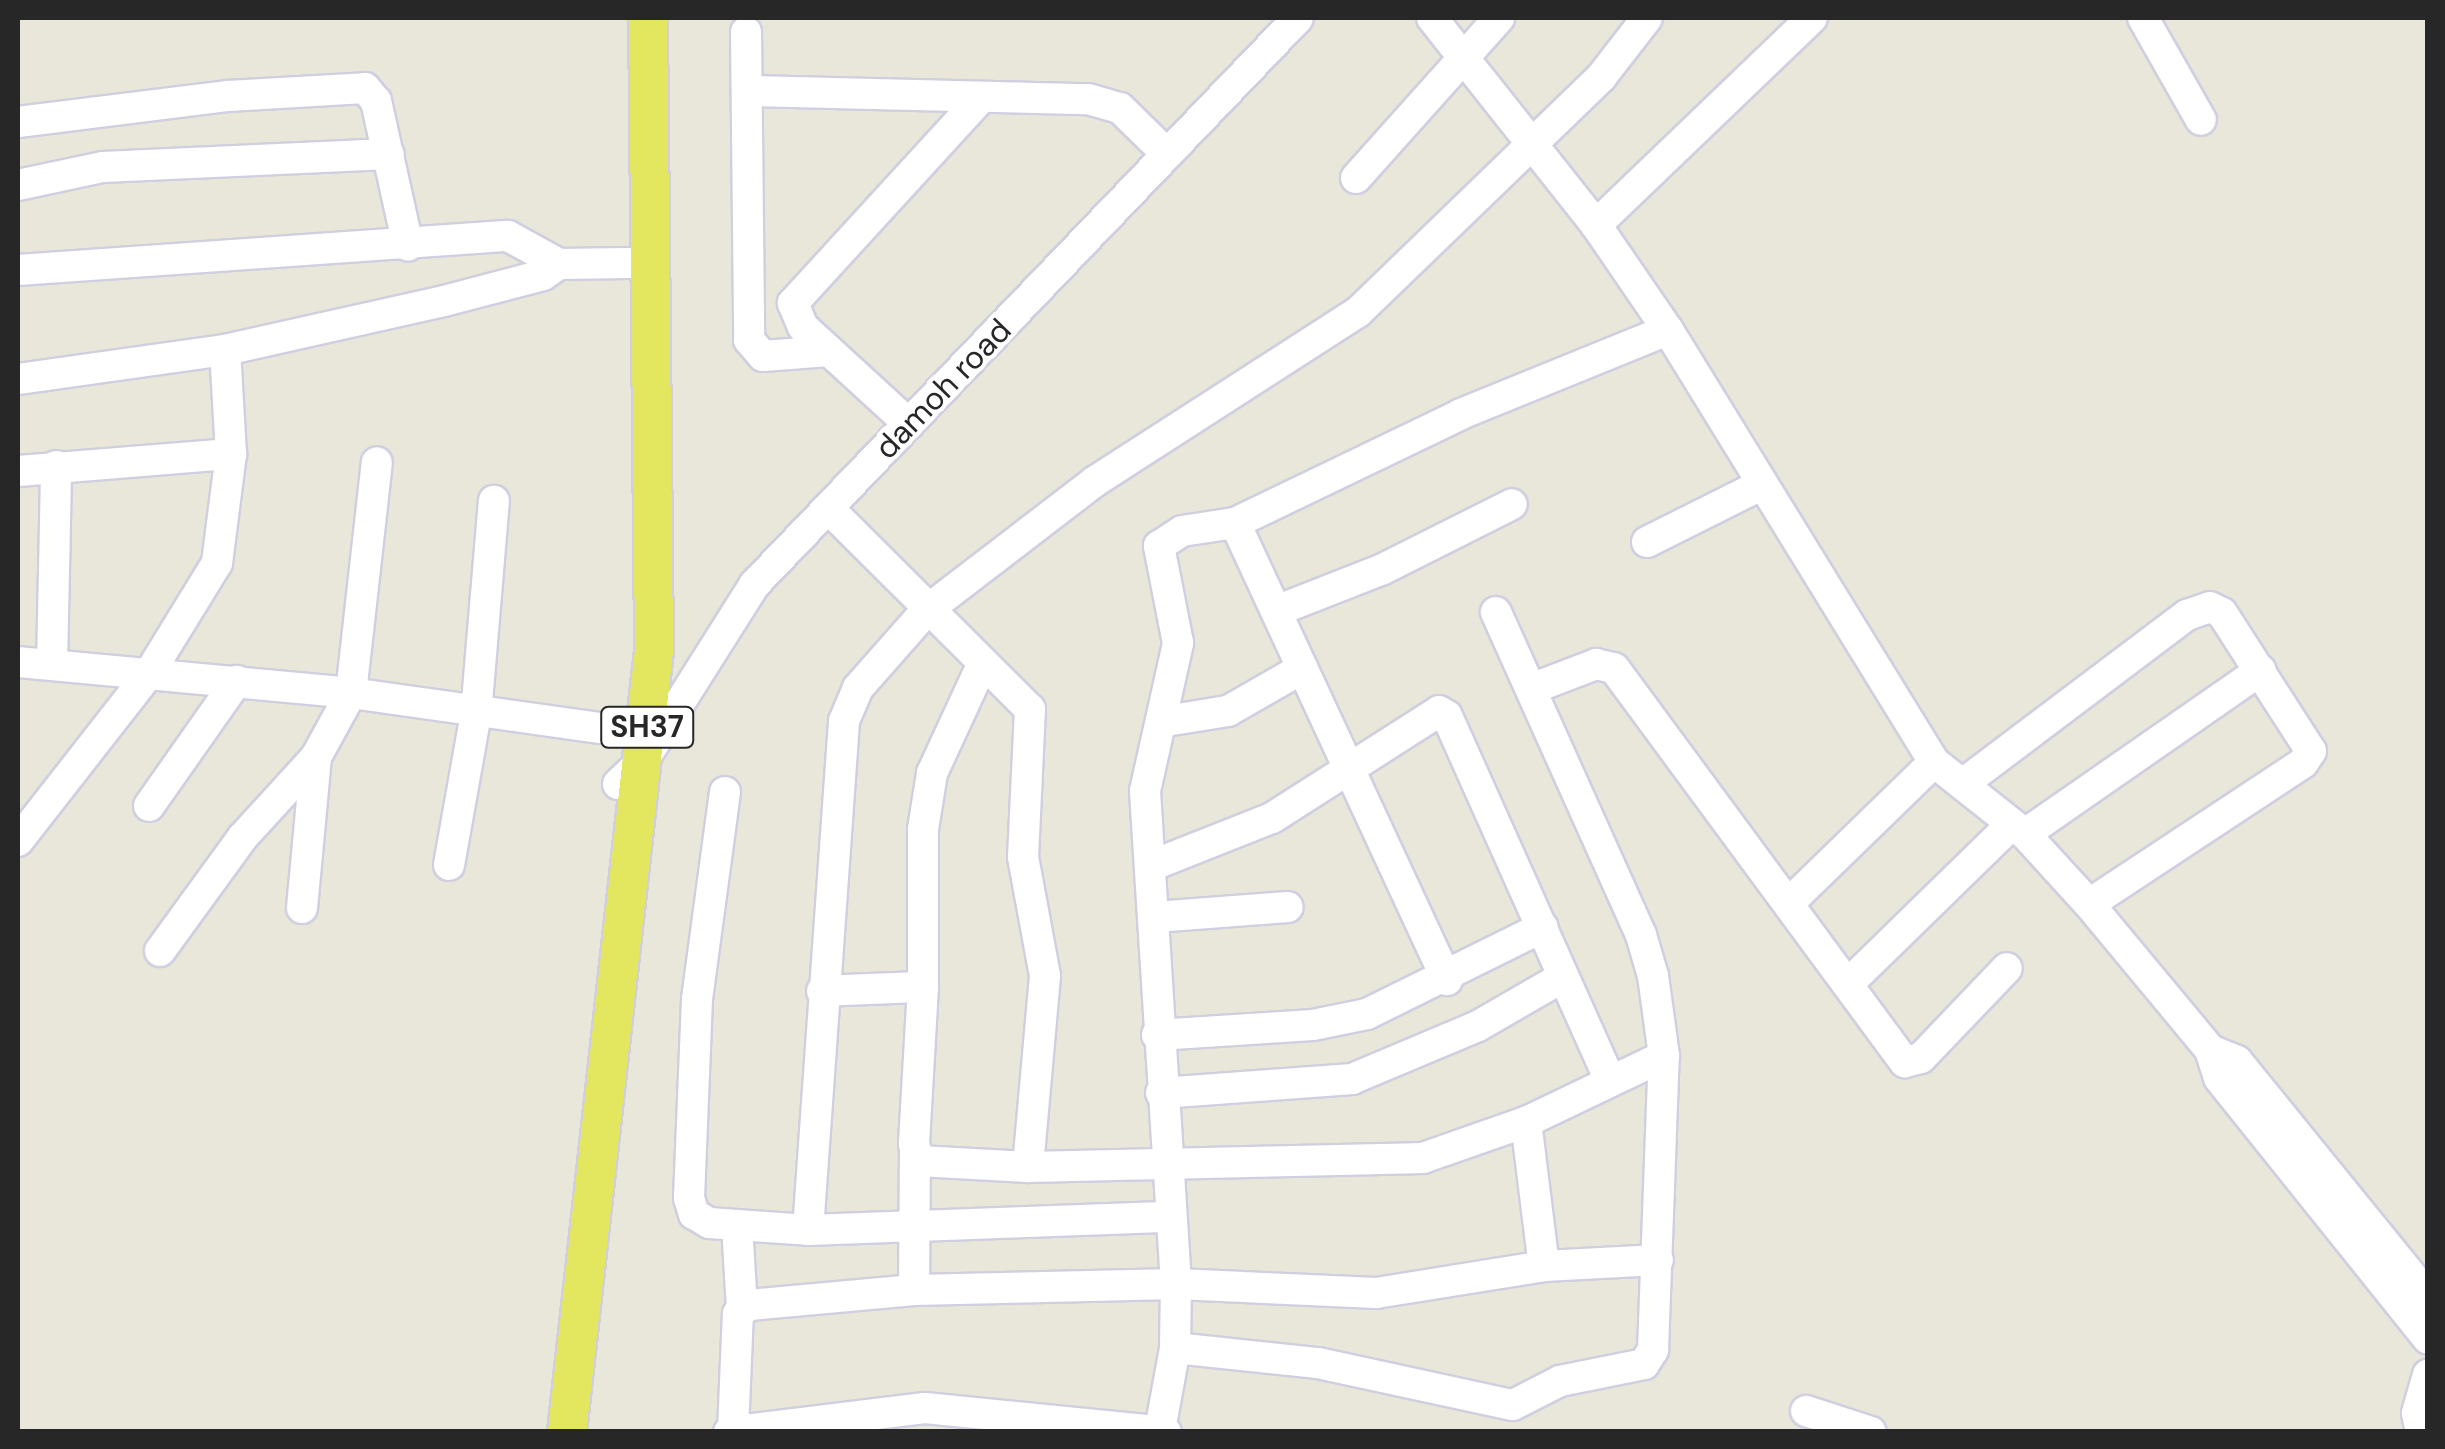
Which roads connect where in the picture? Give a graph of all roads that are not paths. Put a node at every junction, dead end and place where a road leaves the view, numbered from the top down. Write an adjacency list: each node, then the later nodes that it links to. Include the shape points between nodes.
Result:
1 (627, 18): 22 (main road, SH37)
2 (648, 18): 54 (main road, SH37, via 654,650)
3 (1298, 18): 17 (street, damoh road)
4 (1432, 18): 10 (street)
5 (1499, 18): 10 (street)
6 (1647, 18): 15 (street)
7 (1812, 18): 20 (street)
8 (2143, 18): 13 (street)
9 (746, 32): 11 (street)
10 (1465, 54): 15 (street); 18 (street)
11 (750, 90): 12 (street); 27 (street, via 749,340 763,356)
12 (981, 98): 17 (street, via 1103,102 1138,123); 27 (street, via 793,303 795,317)
13 (2201, 120)
14 (18, 122): 16 (street, via 354,85 376,101)
15 (1534, 145): 20 (street); 40 (street, via 1358,312 1094,482)
16 (389, 154): 19 (street, via 103,167); 21 (street)
17 (1167, 154): 29 (street, damoh road)
18 (1356, 178)
19 (18, 185)
20 (1596, 225): 25 (street)
21 (408, 245): 23 (street, via 508,236); 24 (street, via 276,247)
22 (628, 263): 23 (street); 54 (main road, SH37)
23 (559, 264): 26 (street, via 543,275 444,301)
24 (18, 270)
25 (1668, 330): 34 (street); 38 (street, via 1461,414)
26 (225, 350): 28 (street); 30 (street)
27 (829, 351): 29 (street)
28 (18, 379)
29 (908, 424): 37 (street, damoh road)
30 (230, 454): 32 (street); 48 (street, via 218,563)
31 (377, 462): 51 (street)
32 (56, 466): 33 (street); 44 (street)
33 (18, 471)
34 (1759, 486): 39 (street); 56 (street)
35 (494, 501): 52 (street)
36 (1512, 504): 41 (street)
37 (828, 508): 40 (street); 54 (street, damoh road, via 755,584)
38 (1236, 523): 41 (street); 53 (street, via 1182,531 1159,546 1178,644)
39 (1648, 542)
40 (926, 610): 45 (street); 77 (street, via 858,688 844,721)
41 (1276, 612): 46 (street)
42 (1496, 612): 50 (street)
43 (18, 662): 44 (street)
44 (52, 665): 48 (street)
45 (982, 665): 76 (street, via 932,773 923,828); 86 (street, via 1019,694 1034,727 1022,857 1045,976)
46 (1302, 668): 53 (street, via 1228,711); 57 (street)
47 (2261, 670): 58 (street, via 2222,613 2198,608); 61 (street); 66 (street, via 2308,738 2311,751 2303,763)
48 (150, 672): 49 (street); 62 (street)
49 (238, 681): 51 (street); 60 (street)
50 (1530, 688): 65 (street, via 1596,664 1614,668); 80 (street, via 1641,936)
51 (351, 693): 52 (street); 55 (street)
52 (476, 714): 54 (street); 63 (street)
53 (1166, 721): 64 (street, via 1145,792)
54 (633, 750): 104 (main road, SH37, via 570,1162); 105 (main road, SH37)
55 (316, 757): 67 (street); 71 (street, via 242,838)
56 (1934, 762): 58 (street); 65 (street)
57 (1354, 768): 64 (street, via 1272,818); 70 (street, via 1430,713 1448,716); 74 (street)
58 (1964, 783): 61 (street)
59 (725, 792): 88 (street, via 696,999 689,1198 694,1214 709,1223)
60 (149, 806)
61 (2018, 830): 66 (street); 75 (street)
62 (18, 841)
63 (448, 865)
64 (1153, 865): 69 (street)
65 (1789, 902): 75 (street)
66 (2090, 904): 79 (street)
67 (302, 908)
68 (1288, 908): 69 (street)
69 (1154, 916): 78 (street)
70 (1543, 927): 73 (street); 74 (street)
71 (160, 951)
72 (2007, 968): 75 (street, via 1912,1062 1898,1056)
73 (1564, 977): 81 (street); 82 (street, via 1478,1026 1352,1078)
74 (1447, 980): 78 (street, via 1367,1014 1313,1025)
75 (1848, 984)
76 (923, 987): 77 (street); 84 (street)
77 (822, 991): 90 (street)
78 (1158, 1036): 82 (street)
79 (2210, 1050): 95 (street, via 2237,1061); 97 (street, via 2219,1078)
80 (1664, 1056): 81 (street); 91 (street)
81 (1608, 1078): 83 (street)
82 (1161, 1093): 85 (street)
83 (1526, 1122): 85 (street, via 1423,1158); 92 (street)
84 (915, 1153): 86 (street, via 928,1166); 89 (street)
85 (1166, 1164): 86 (street); 87 (street)
86 (1028, 1168)
87 (1170, 1217): 89 (street); 93 (street)
88 (737, 1225): 90 (street); 96 (street)
89 (914, 1226): 90 (street); 94 (street)
90 (808, 1230)
91 (1658, 1260): 92 (street); 98 (street, via 1653,1350 1644,1364 1560,1382 1513,1405 1318,1363)
92 (1544, 1266): 93 (street, via 1376,1293)
93 (1176, 1284): 94 (street); 98 (street)
94 (914, 1290): 96 (street)
95 (2428, 1296)
96 (742, 1308): 102 (street)
97 (2428, 1339)
98 (1175, 1348): 103 (street)
99 (2428, 1374): 101 (street)
100 (1806, 1411): 106 (street)
101 (2416, 1425)
102 (731, 1431): 103 (street, via 925,1408)
103 (1163, 1431)
104 (546, 1432)
105 (567, 1432)
106 (1871, 1432)

